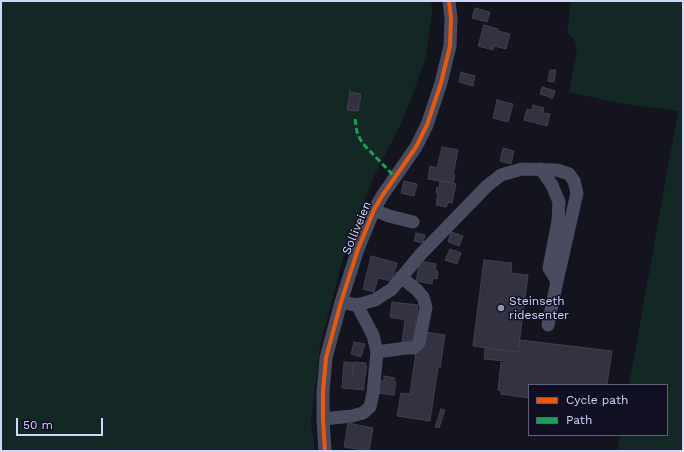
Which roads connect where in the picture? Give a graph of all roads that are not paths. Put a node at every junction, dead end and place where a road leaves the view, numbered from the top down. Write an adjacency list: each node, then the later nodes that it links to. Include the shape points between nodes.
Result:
1 (449, 1): 3 (street, Solliveien, via 450,46 427,125 416,147)
2 (541, 169): 5 (street, via 522,169 501,175); 6 (street, via 559,202 549,268); 6 (street, via 558,170 569,174 577,193)
3 (374, 210): 4 (street); 7 (street, Solliveien)
4 (413, 222)
5 (401, 277): 8 (street, via 392,289 375,300); 10 (street, via 423,297 426,307 419,342 414,348)
6 (557, 282): 9 (street)
7 (341, 302): 8 (street); 11 (street, Solliveien, via 326,358)
8 (357, 305): 10 (street, via 373,335)
9 (548, 325)
10 (377, 352): 11 (street, via 370,407 363,414)
11 (323, 419): 12 (street, Solliveien)
12 (325, 451)

